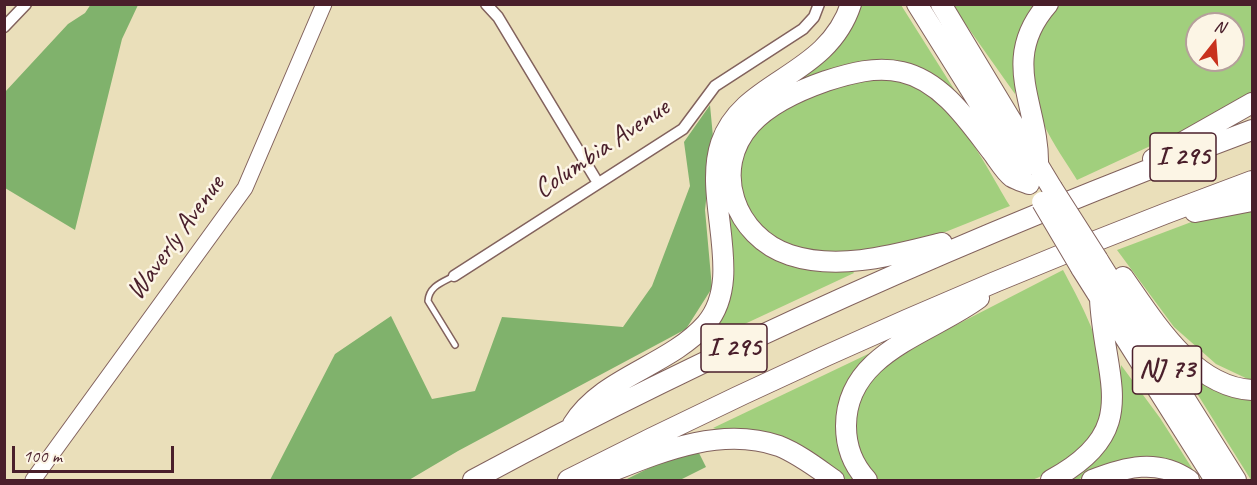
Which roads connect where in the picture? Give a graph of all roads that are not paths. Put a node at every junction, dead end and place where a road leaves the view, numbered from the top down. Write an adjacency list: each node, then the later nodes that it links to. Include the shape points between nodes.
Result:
1 (26, 4): 9 (street)
2 (324, 4): 26 (street, Waverly Avenue, via 245,188)
3 (819, 4): 14 (street, Columbia Avenue, via 803,29 715,86 683,129)
4 (851, 4): 25 (highway, via 838,35 826,48 744,108 725,134 715,167 722,287 712,315 669,353 584,406)
5 (916, 4): 12 (highway, NJ 73)
6 (941, 4): 12 (highway, NJ 73)
7 (1048, 4): 12 (highway, via 1034,23 1023,66 1024,90 1039,141)
8 (487, 5): 14 (street)
9 (4, 27)
10 (1252, 103): 15 (highway)
11 (1252, 130): 15 (highway, I 295)
12 (1034, 175): 18 (highway, via 1012,177 967,120 937,90 903,73 883,69 840,77 777,103 751,124 732,159 731,189 740,215 765,244 790,255 830,262 876,259); 19 (highway, NJ 73, bridge)
13 (1252, 181): 17 (highway, I 295)
14 (598, 183): 21 (street, Columbia Avenue)
15 (1114, 183): 18 (highway, I 295)
16 (1252, 201): 17 (highway)
17 (1139, 223): 20 (highway, I 295)
18 (1000, 229): 25 (highway, I 295, via 824,305)
19 (1090, 264): 22 (highway, NJ 73); 24 (highway, via 1117,269 1164,333 1192,362 1224,383); 36 (highway, NJ 73)
20 (1009, 275): 28 (highway, I 295, via 740,395); 31 (highway, via 963,310 895,347 861,377 848,405 846,436 850,455)
21 (454, 276): 23 (lane, via 435,286 428,300)
22 (1100, 297): 32 (highway, via 1113,390 1109,417 1102,436 1084,459); 35 (highway, NJ 73)
23 (455, 345)
24 (1252, 390)
25 (570, 429): 27 (highway, I 295)
26 (33, 480)
27 (473, 480)
28 (568, 480)
29 (590, 480): 30 (highway, via 679,447 732,439 757,440 780,447)
30 (834, 480)
31 (867, 480)
32 (1051, 480)
33 (1092, 480): 34 (highway, via 1115,471 1147,466 1175,472)
34 (1189, 480)
35 (1215, 480)
36 (1236, 480)

